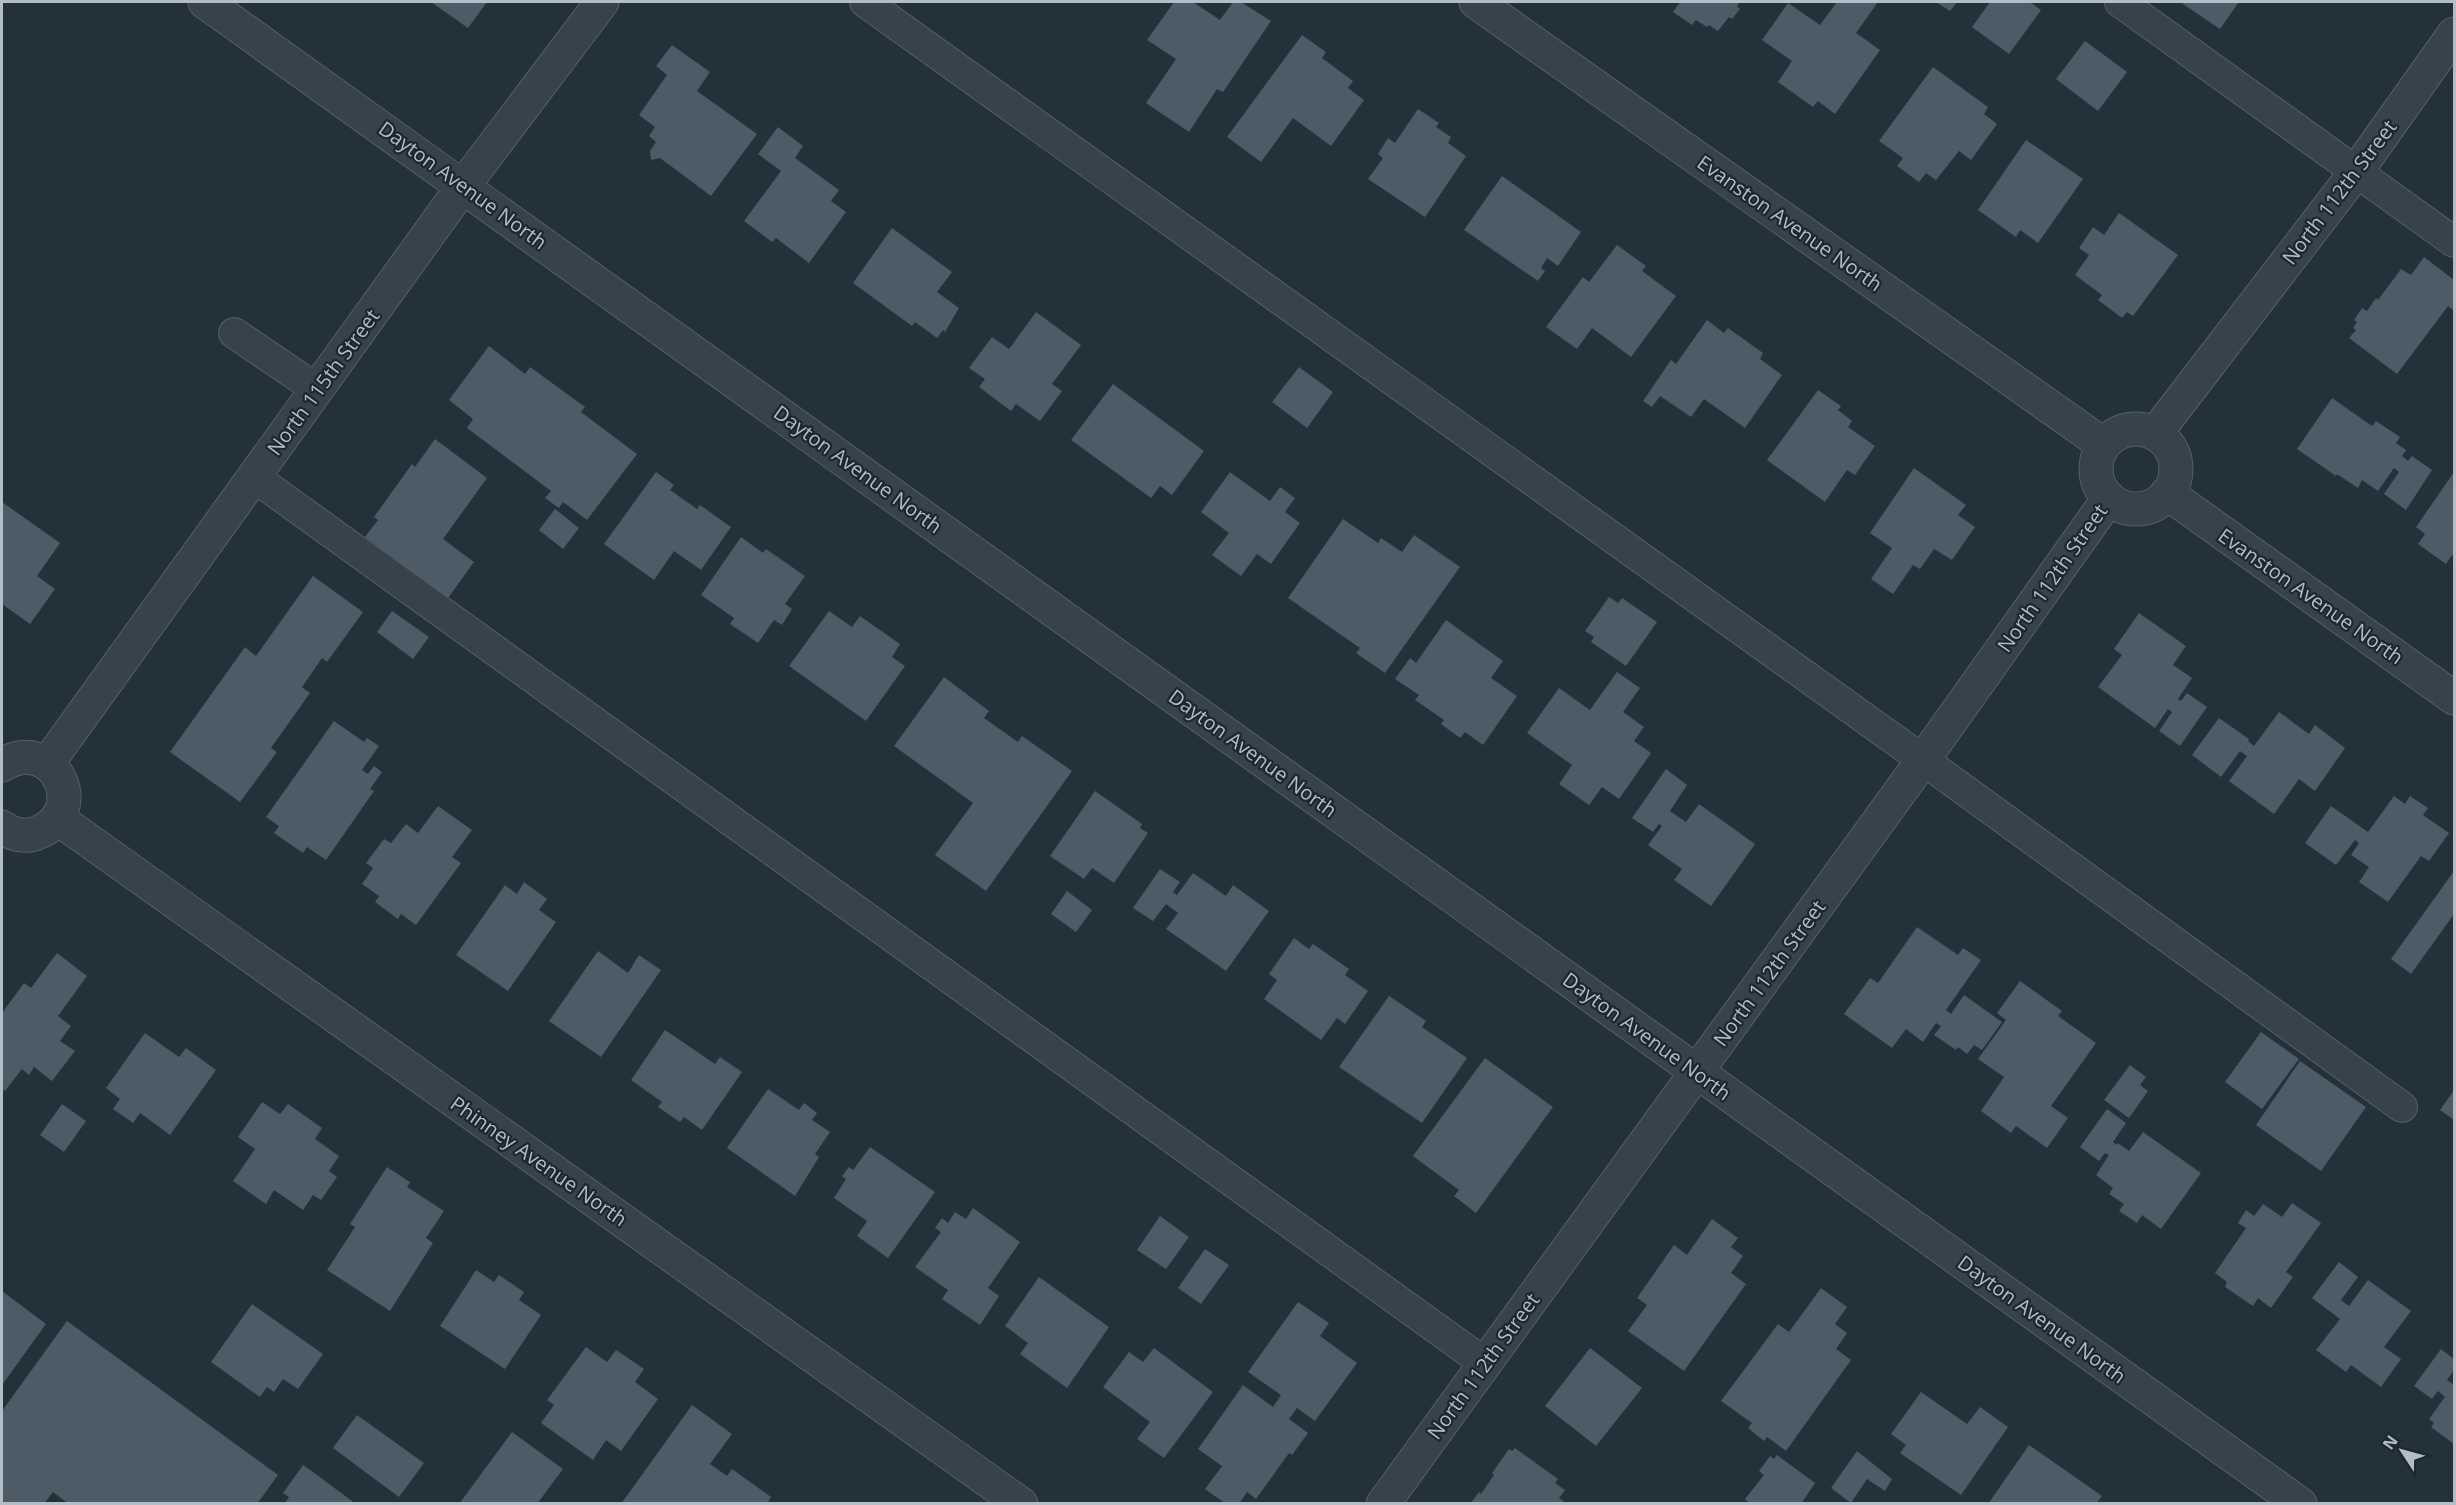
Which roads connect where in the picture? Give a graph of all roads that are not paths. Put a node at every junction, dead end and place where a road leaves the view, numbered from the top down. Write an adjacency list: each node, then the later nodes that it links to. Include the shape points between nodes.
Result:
1 (205, 2): 8 (street, Dayton Avenue North)
2 (602, 2): 8 (street, North 115th Street)
3 (866, 2): 18 (lane)
4 (1476, 2): 13 (street, Evanston Avenue North)
5 (2120, 2): 7 (lane)
6 (2454, 34): 7 (street, North 112th Street)
7 (2356, 172): 9 (lane); 12 (street, North 112th Street)
8 (464, 185): 11 (street, North 115th Street); 23 (street, Dayton Avenue North)
9 (2454, 243)
10 (234, 333): 11 (lane)
11 (318, 390): 14 (street, North 115th Street)
12 (2155, 434): 13 (street, via 2149,430 2121,431); 15 (street, via 2170,448 2175,461 2175,475)
13 (2104, 445): 16 (street, via 2095,475)
14 (254, 477): 19 (street, North 115th Street); 25 (lane)
15 (2167, 493): 16 (street, via 2154,505 2142,508 2129,509); 17 (street, Evanston Avenue North)
16 (2109, 498): 18 (street, North 112th Street)
17 (2454, 698)
18 (1923, 760): 23 (street, North 112th Street); 24 (lane)
19 (48, 764): 20 (street, via 23,757); 21 (street, via 63,785 64,798)
20 (2, 765)
21 (57, 818): 22 (street, via 33,835 20,835); 26 (street, Phinney Avenue North)
22 (2, 827)
23 (1697, 1072): 25 (street, North 112th Street); 28 (street, Dayton Avenue North)
24 (2402, 1107)
25 (1485, 1364): 27 (street, North 112th Street)
26 (1021, 1503)
27 (1383, 1503)
28 (2300, 1503)

